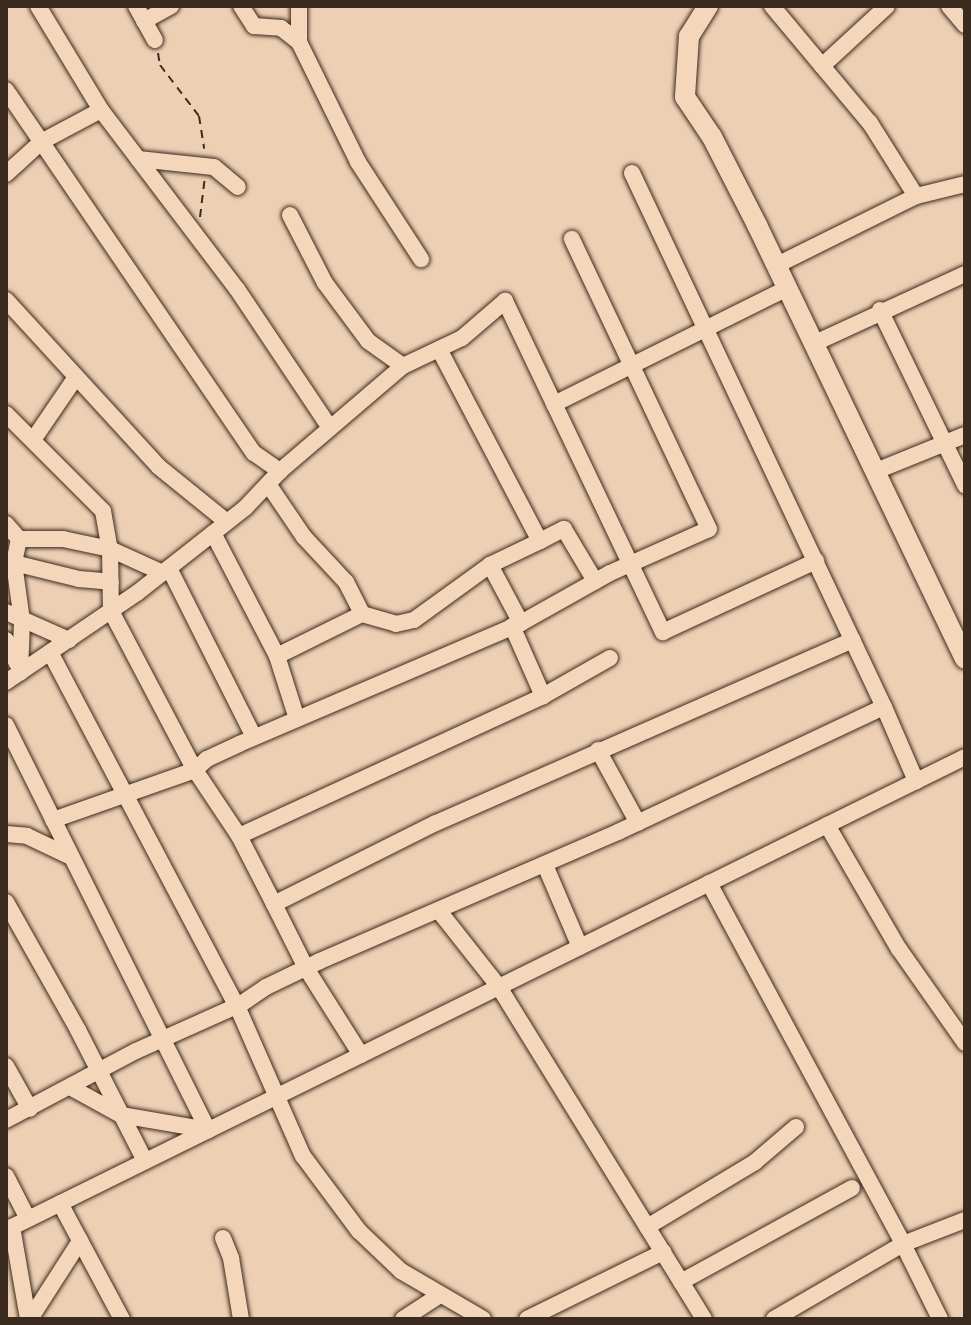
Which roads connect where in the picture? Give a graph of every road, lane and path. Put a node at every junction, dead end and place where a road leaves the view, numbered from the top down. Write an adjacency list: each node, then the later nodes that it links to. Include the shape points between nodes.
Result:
1 (38, 6): 15 (street)
2 (171, 6): 9 (street)
3 (241, 6): 12 (street, via 254,26 281,28)
4 (299, 6): 12 (street)
5 (772, 6): 13 (street)
6 (887, 6): 13 (street)
7 (949, 6): 10 (street)
8 (704, 8): 28 (main road, via 689,36 685,97 712,137)
9 (140, 13): 11 (street)
10 (965, 25)
11 (155, 40): 18 (path, via 160,65 199,116)
12 (299, 42): 27 (street, via 358,162)
13 (822, 66): 23 (street, via 870,123)
14 (6, 90): 16 (street)
15 (101, 110): 16 (street); 17 (street)
16 (41, 142): 20 (street); 45 (street, via 254,453)
17 (138, 159): 18 (street); 25 (street)
18 (206, 166): 22 (street); 25 (path)
19 (632, 173): 33 (street)
20 (6, 174)
21 (965, 184): 23 (street)
22 (238, 187)
23 (916, 196): 28 (street)
24 (290, 215): 36 (street, via 325,283 368,341)
25 (198, 238): 41 (street)
26 (572, 239): 37 (street)
27 (421, 259)
28 (777, 265): 30 (main road)
29 (965, 274): 32 (street)
30 (788, 288): 33 (street); 34 (main road)
31 (6, 300): 38 (street)
32 (880, 310): 34 (street); 44 (street)
33 (708, 328): 37 (street); 54 (street)
34 (815, 343): 46 (main road)
35 (439, 349): 36 (street); 39 (street, via 462,338 505,301); 52 (street)
36 (403, 366): 41 (street)
37 (632, 367): 39 (street); 56 (street, via 709,529)
38 (76, 377): 43 (street); 50 (street)
39 (554, 404): 56 (street)
40 (6, 414): 43 (street)
41 (330, 428): 45 (street)
42 (965, 435): 44 (street)
43 (33, 440): 53 (street, via 103,511)
44 (945, 442): 46 (street); 48 (street)
45 (280, 471): 47 (street)
46 (876, 471): 72 (main road)
47 (268, 484): 50 (street); 63 (street, via 304,537 346,582)
48 (965, 485)
49 (6, 524): 51 (street)
50 (220, 528): 58 (street); 70 (street)
51 (19, 539): 53 (street, via 63,539); 55 (street)
52 (540, 541): 57 (street); 59 (street, via 564,529)
53 (110, 549): 58 (street); 60 (street)
54 (816, 561): 56 (street, via 663,632); 68 (street)
55 (10, 562): 60 (street); 64 (street)
56 (630, 564): 59 (street)
57 (490, 565): 63 (street, via 414,620 396,624); 65 (street)
58 (166, 570): 61 (street); 78 (street)
59 (595, 581): 65 (street)
60 (111, 582): 61 (street)
61 (111, 611): 67 (street); 81 (street)
62 (6, 612): 64 (street)
63 (362, 614): 70 (street)
64 (22, 621): 67 (street); 73 (street)
65 (516, 624): 74 (street); 76 (street)
66 (6, 640): 73 (street)
67 (69, 640): 69 (street)
68 (853, 640): 75 (street); 79 (street)
69 (50, 652): 73 (street); 83 (street)
70 (277, 656): 76 (street)
71 (610, 658): 74 (street)
72 (965, 659)
73 (13, 678)
74 (543, 696): 88 (street)
75 (884, 707): 82 (street); 85 (street)
76 (297, 719): 78 (street)
77 (6, 725): 84 (street)
78 (254, 737): 81 (street)
79 (598, 750): 85 (street); 93 (street)
80 (965, 757): 82 (street)
81 (195, 770): 83 (street); 88 (street)
82 (916, 781): 86 (street)
83 (123, 794): 84 (street); 98 (street)
84 (53, 820): 89 (street)
85 (638, 823): 90 (street)
86 (827, 825): 91 (street); 100 (street, via 899,949)
87 (6, 834): 89 (street, via 27,836)
88 (239, 836): 93 (street)
89 (71, 857): 99 (street)
90 (545, 865): 94 (street); 95 (street)
91 (709, 883): 95 (street); 121 (street)
92 (6, 902): 103 (street)
93 (274, 904): 96 (street)
94 (439, 911): 96 (street); 97 (street)
95 (580, 947): 97 (street)
96 (306, 968): 98 (street); 101 (street)
97 (499, 987): 101 (street); 117 (street)
98 (237, 1006): 99 (street); 105 (street)
99 (160, 1041): 103 (street); 110 (street)
100 (965, 1043)
101 (361, 1055): 105 (street)
102 (6, 1066): 106 (street)
103 (99, 1070): 104 (street); 107 (street)
104 (70, 1087): 106 (street); 107 (street)
105 (275, 1097): 110 (street); 124 (street, via 303,1156 359,1231 401,1271)
106 (30, 1109): 108 (street)
107 (121, 1115): 110 (street); 111 (street)
108 (6, 1120)
109 (796, 1127): 117 (street, via 755,1162)
110 (208, 1130): 111 (street)
111 (145, 1161): 114 (street)
112 (6, 1176): 115 (street)
113 (852, 1188): 123 (street)
114 (60, 1203): 115 (street); 120 (street)
115 (28, 1219): 118 (street)
116 (965, 1220): 121 (street)
117 (647, 1227): 122 (street)
118 (9, 1229): 125 (street)
119 (223, 1238): 127 (street)
120 (80, 1241): 125 (street); 126 (street)
121 (903, 1244): 132 (street); 133 (street)
122 (663, 1252): 123 (street); 130 (street)
123 (681, 1282): 131 (street)
124 (440, 1295): 128 (street); 129 (street)
125 (29, 1319)
126 (122, 1319)
127 (241, 1319)
128 (403, 1319)
129 (483, 1319)
130 (527, 1319)
131 (704, 1319)
132 (774, 1319)
133 (940, 1319)

